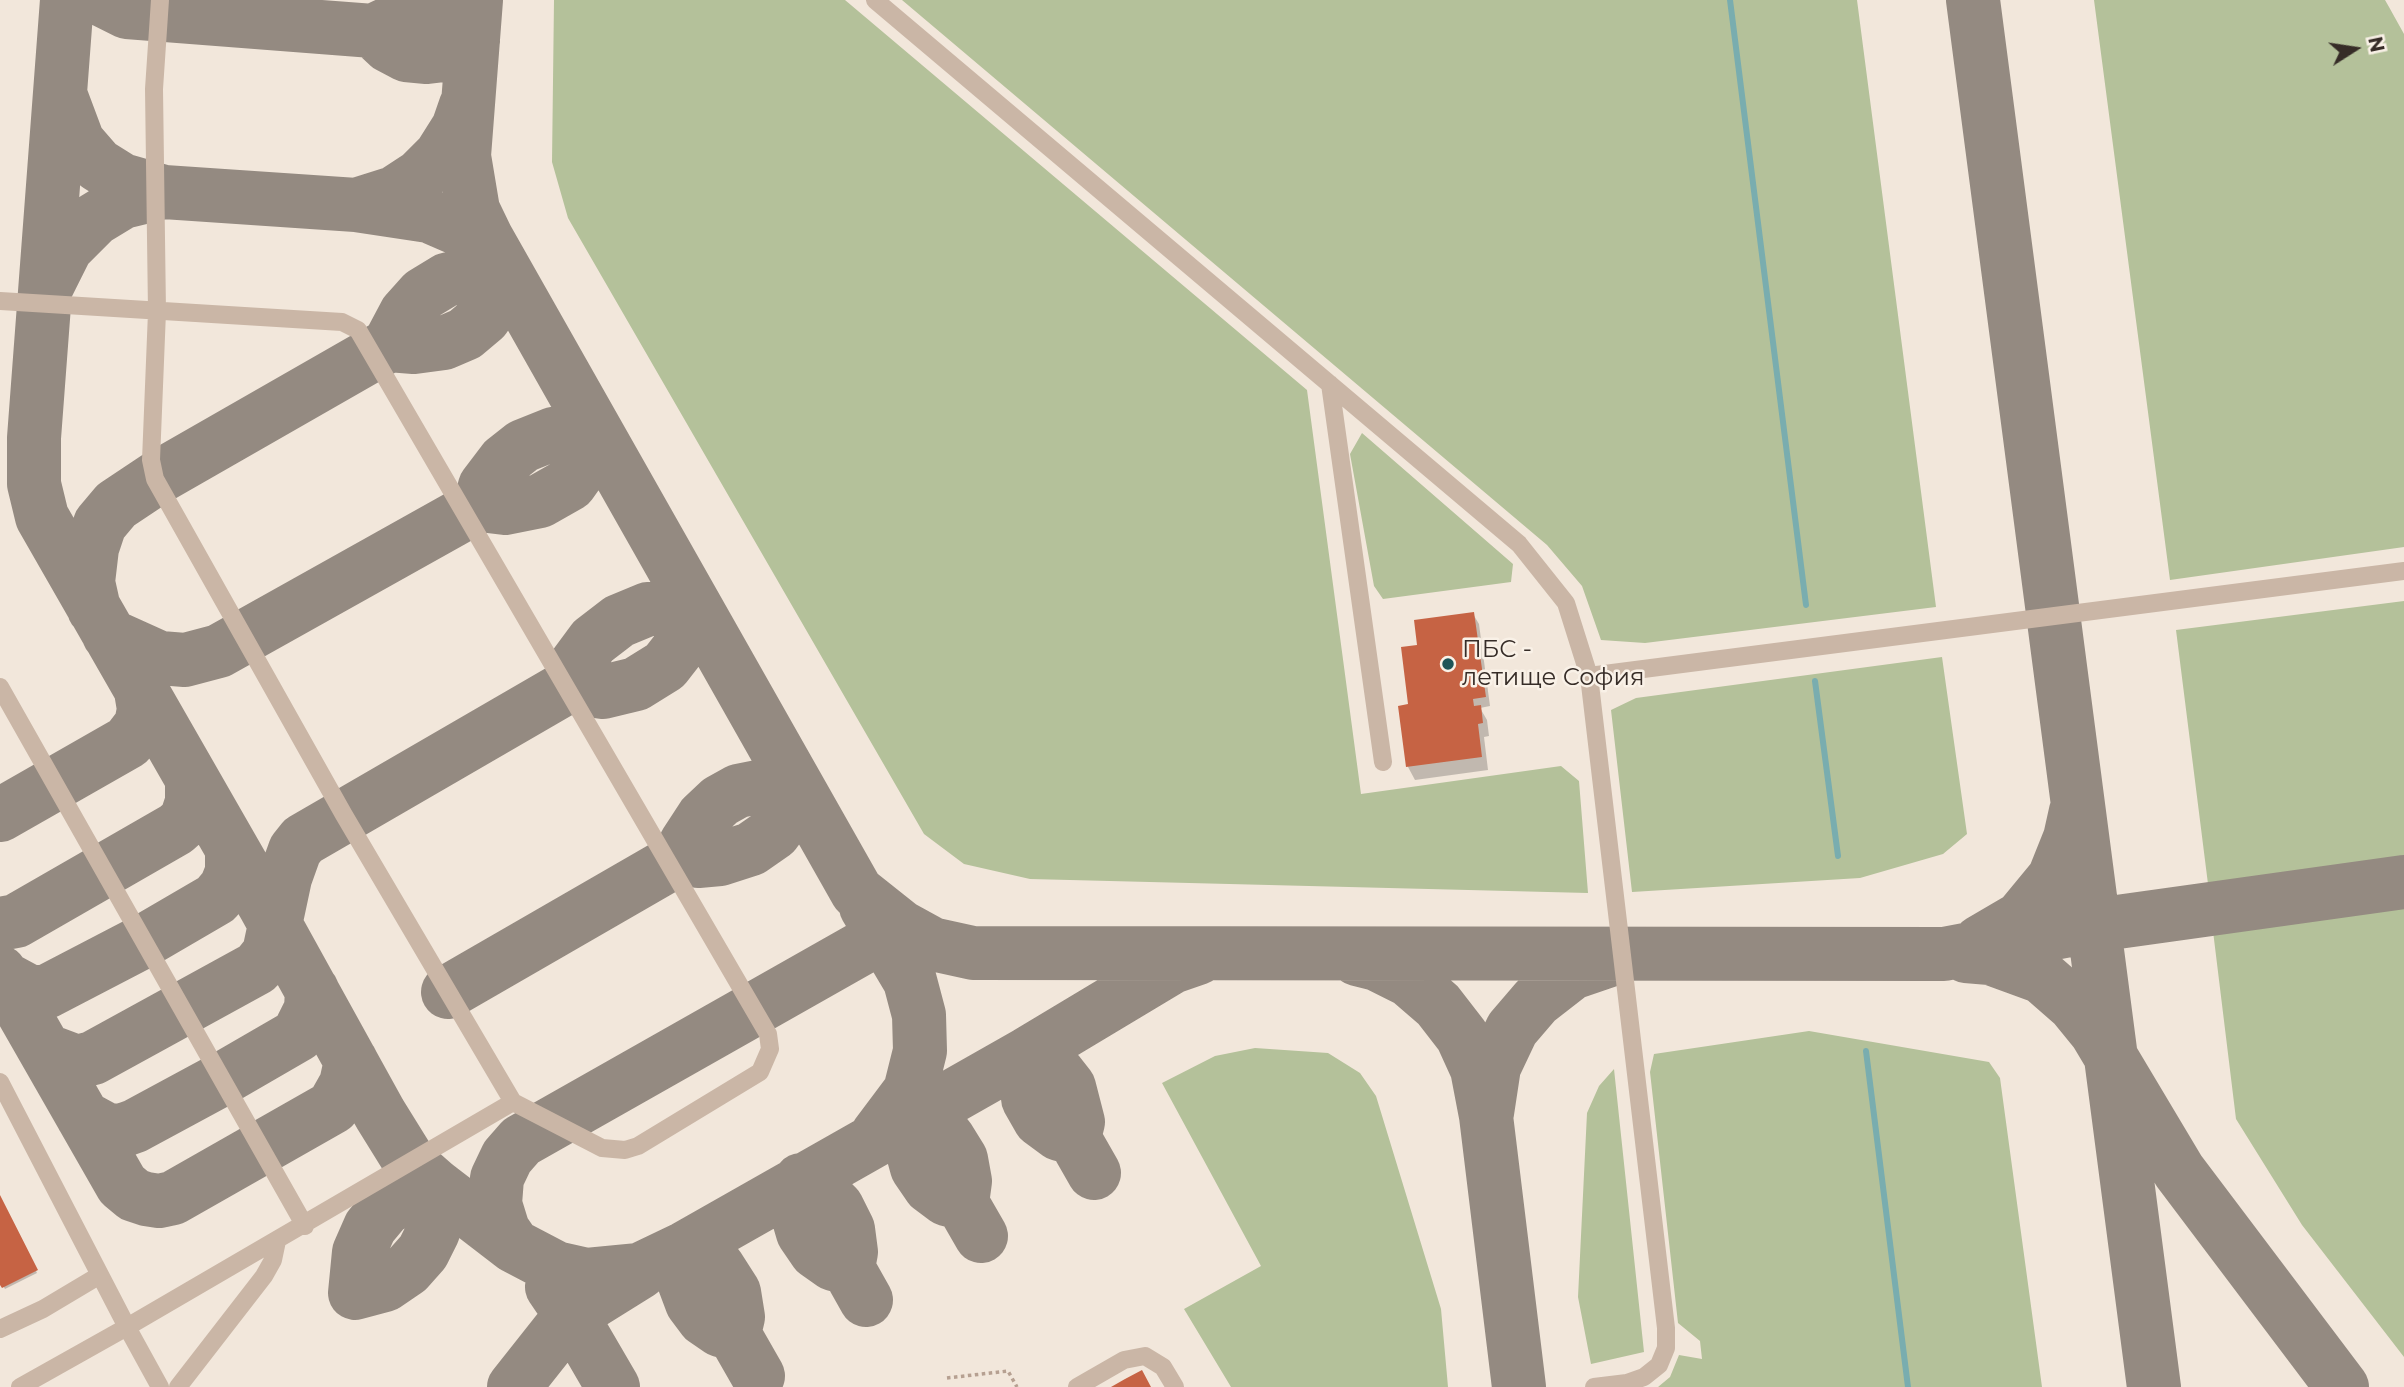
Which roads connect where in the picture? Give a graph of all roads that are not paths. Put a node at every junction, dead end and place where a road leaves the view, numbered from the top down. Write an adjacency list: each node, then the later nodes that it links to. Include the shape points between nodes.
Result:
1 (160, 0): 4 (lane, via 154,89)
2 (875, 0): 5 (lane)
3 (0, 301): 4 (lane)
4 (157, 312): 11 (lane, via 151,460 155,479 337,803); 11 (lane, via 342,322 358,330 768,1034 771,1049 760,1072 625,1150 601,1148)
5 (1330, 384): 7 (lane, via 1519,544 1566,603); 9 (lane)
6 (2404, 571): 7 (lane)
7 (1589, 676): 22 (lane, via 1666,1328 1666,1348 1659,1365 1628,1383)
8 (0, 687): 12 (lane)
9 (1383, 762)
10 (0, 1082): 14 (lane)
11 (513, 1102): 12 (lane)
12 (305, 1226): 13 (lane)
13 (277, 1241): 15 (lane); 19 (lane, via 264,1276)
14 (100, 1275): 15 (lane); 16 (lane)
15 (127, 1327): 17 (lane); 18 (lane)
16 (0, 1329)
17 (21, 1387)
18 (160, 1387)
19 (178, 1387)
20 (1077, 1387): 21 (lane, via 1124,1360 1145,1356 1163,1367)
21 (1175, 1387)
22 (1594, 1387)

